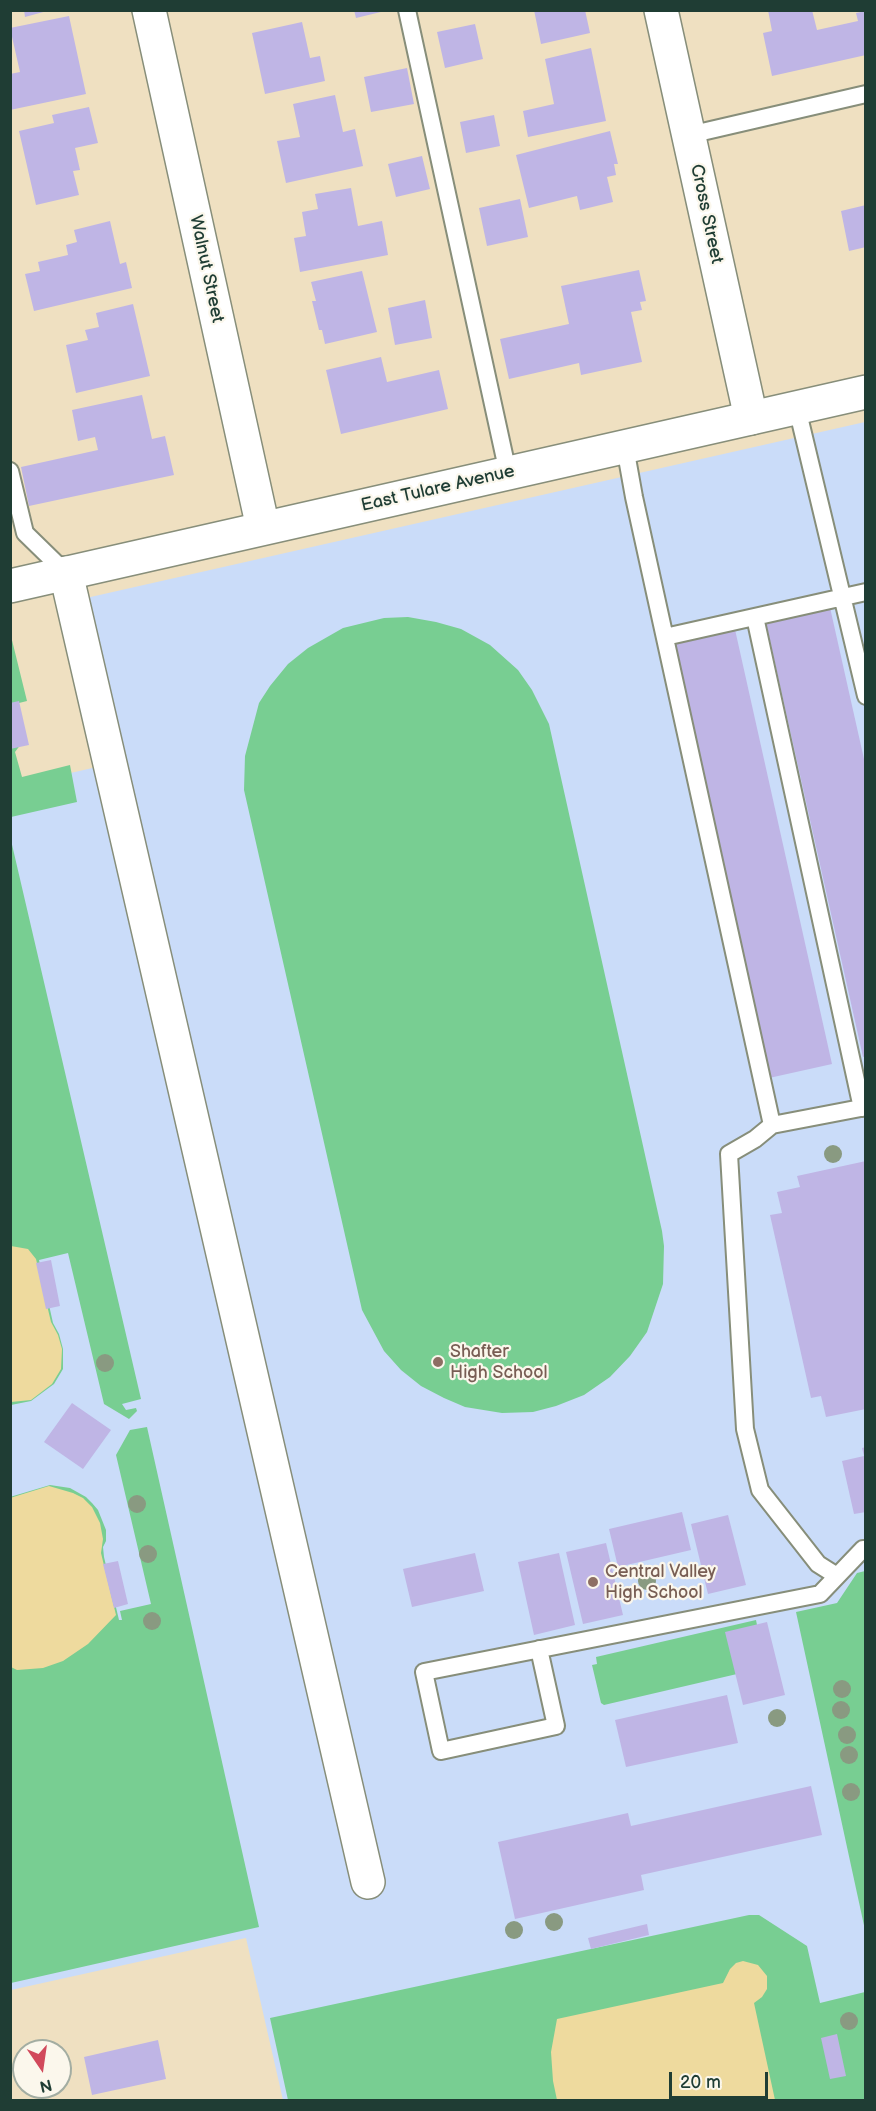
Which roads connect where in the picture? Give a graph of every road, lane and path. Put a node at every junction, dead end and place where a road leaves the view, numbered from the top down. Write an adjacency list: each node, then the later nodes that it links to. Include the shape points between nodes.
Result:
1 (149, 10): 12 (street, Walnut Street)
2 (407, 10): 11 (lane)
3 (662, 10): 5 (street, Cross Street)
4 (866, 94): 5 (lane)
5 (689, 135): 8 (street, Cross Street)
6 (866, 392): 7 (street, East Tulare Avenue)
7 (797, 408): 8 (street, East Tulare Avenue); 16 (lane)
8 (751, 418): 9 (street, East Tulare Avenue)
9 (625, 447): 11 (street, East Tulare Avenue); 18 (lane)
10 (10, 471): 13 (lane, via 25,532)
11 (508, 473): 12 (street, East Tulare Avenue)
12 (263, 528): 13 (street, East Tulare Avenue)
13 (66, 573): 14 (street, East Tulare Avenue); 25 (street)
14 (10, 586)
15 (866, 592): 16 (lane)
16 (842, 597): 17 (lane); 19 (lane)
17 (755, 617): 18 (lane); 20 (lane)
18 (665, 637): 21 (lane)
19 (866, 696)
20 (864, 1107): 21 (lane)
21 (772, 1125): 23 (lane, via 729,1154 744,1429 760,1490 818,1564)
22 (866, 1549): 23 (lane)
23 (837, 1576): 24 (lane, via 820,1594)
24 (539, 1649): 24 (lane, via 424,1672 441,1751 556,1726)
25 (368, 1882)

